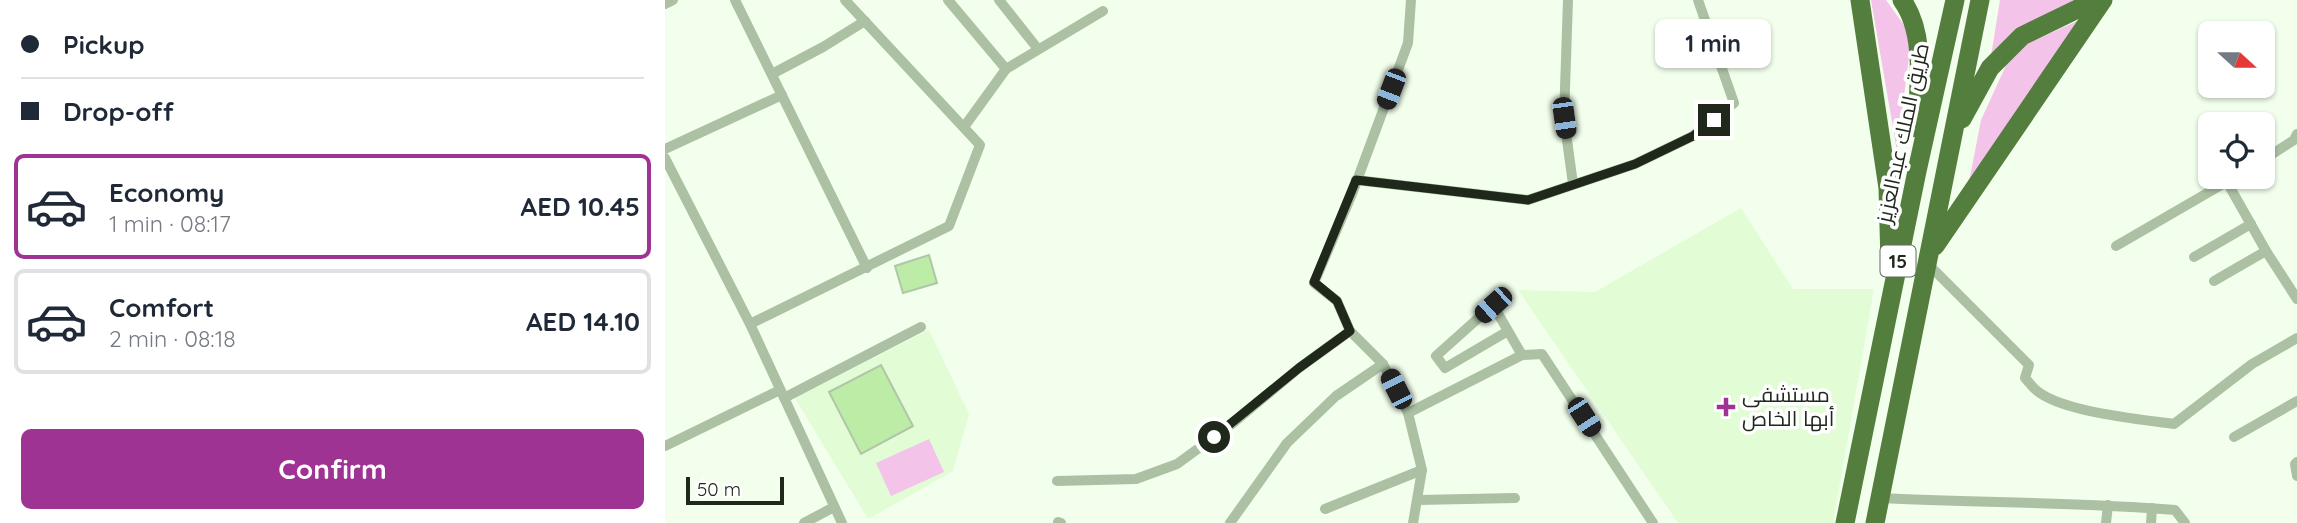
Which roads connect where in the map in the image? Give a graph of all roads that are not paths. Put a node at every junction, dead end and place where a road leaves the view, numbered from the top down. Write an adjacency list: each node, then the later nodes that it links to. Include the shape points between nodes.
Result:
1 (673, 0): 15 (street)
2 (735, 0): 20 (street)
3 (845, 0): 17 (street)
4 (948, 0): 19 (street)
5 (999, 0): 18 (street)
6 (1411, 0): 29 (street, via 1408,43)
7 (1568, 0): 30 (street, via 1564,118)
8 (1698, 0): 30 (street, via 1734,103 1693,136 1635,164)
9 (1860, 0): 40 (highway, via 1888,188)
10 (1902, 0): 28 (highway, via 1912,13 1919,50)
11 (1955, 0): 28 (highway, طريق الملك عبدالعزيز / 15)
12 (1980, 0): 24 (highway, 15)
13 (2096, 0): 24 (highway, via 2022,36 1990,68)
14 (2102, 0): 37 (highway)
15 (665, 4)
16 (1103, 10): 18 (street)
17 (865, 21): 20 (street); 22 (street)
18 (1038, 49): 19 (street)
19 (1006, 69): 22 (street)
20 (772, 74): 21 (street)
21 (782, 95): 25 (street); 38 (street)
22 (964, 127): 38 (street, via 980,145 949,226)
23 (2297, 135): 26 (street)
24 (1952, 138): 37 (highway, 15)
25 (665, 149)
26 (2275, 152)
27 (665, 158): 42 (street)
28 (1917, 172): 40 (highway, طريق الملك عبدالعزيز / 15)
29 (1356, 180): 30 (street, via 1528,200); 44 (street, via 1314,282 1337,301)
30 (1573, 184)
31 (2214, 189): 34 (street)
32 (2235, 189): 33 (street)
33 (2251, 224): 35 (street); 36 (street)
34 (2116, 246)
35 (2266, 251): 39 (street); 41 (street)
36 (2194, 257)
37 (1928, 260): 46 (street, via 2029,365 2025,378 2037,391 2057,402 2104,413 2174,424 2252,364); 59 (highway, 15)
38 (867, 268): 42 (street)
39 (2214, 281)
40 (1891, 296): 70 (highway, طريق الملك عبدالعزيز / 15)
41 (2297, 299)
42 (750, 324): 49 (street)
43 (921, 327): 49 (street)
44 (1350, 331): 48 (street); 57 (street, via 1177,464 1136,479)
45 (1508, 331): 45 (street, via 1445,368 1436,356 1493,305); 47 (street)
46 (2297, 338)
47 (1522, 355): 51 (street); 69 (street, via 1542,354)
48 (1383, 365): 51 (street); 67 (street, via 1336,396 1287,443)
49 (782, 394): 53 (street); 62 (street)
50 (2297, 401): 52 (street)
51 (1408, 413): 55 (street)
52 (2234, 437)
53 (665, 446)
54 (2297, 462): 56 (street)
55 (1422, 470): 60 (street); 63 (street)
56 (2297, 476)
57 (1057, 481)
58 (1515, 498): 60 (street)
59 (1880, 498): 61 (street); 71 (highway, 15)
60 (1418, 500): 68 (street)
61 (2108, 505): 64 (street); 72 (street)
62 (834, 507): 65 (street); 66 (street)
63 (1325, 509)
64 (2152, 509): 73 (street); 74 (street, via 2175,510)
65 (804, 523)
66 (842, 523)
67 (1230, 523)
68 (1413, 523)
69 (1653, 523)
70 (1845, 523)
71 (1875, 523)
72 (2106, 523)
73 (2151, 523)
74 (2185, 523)

